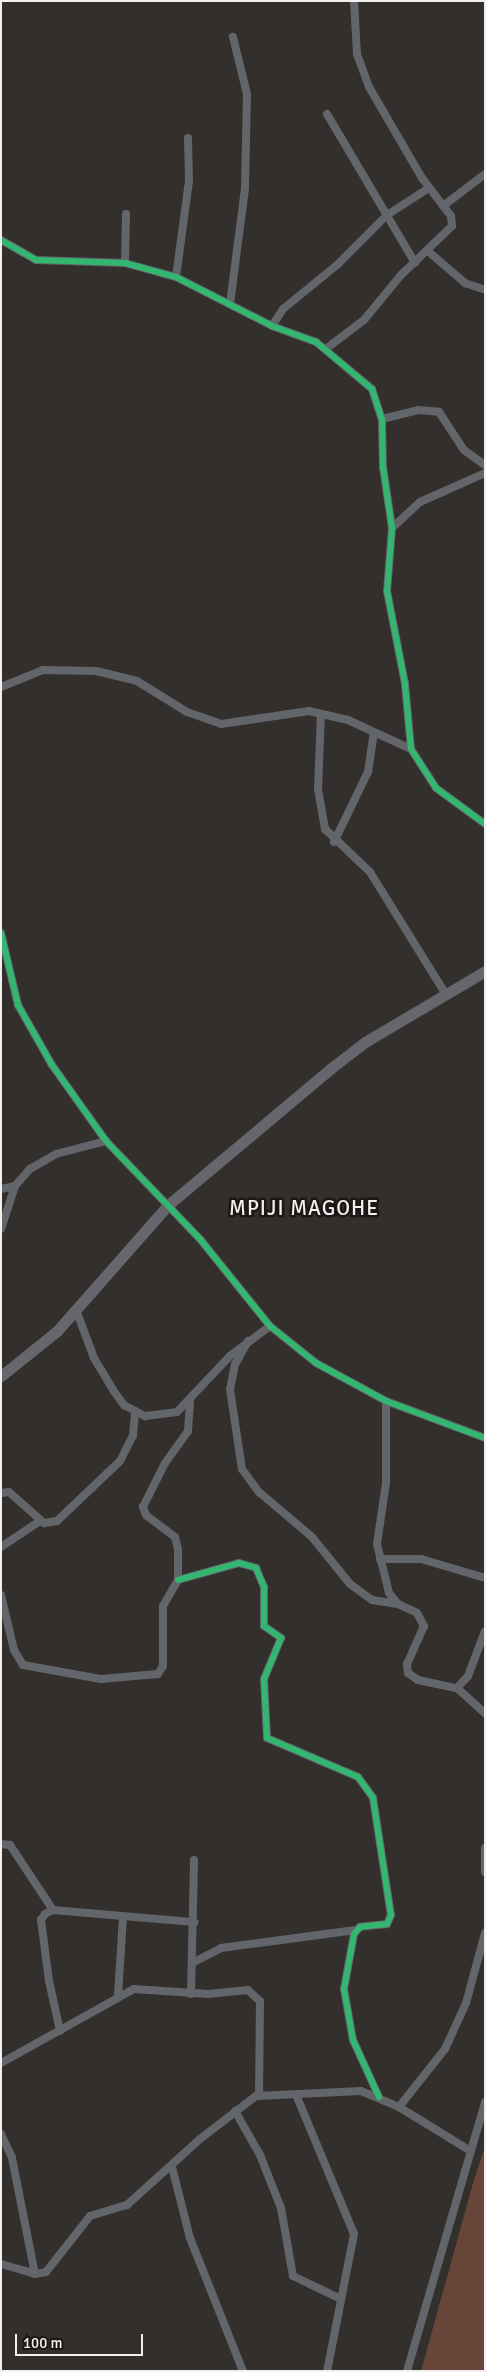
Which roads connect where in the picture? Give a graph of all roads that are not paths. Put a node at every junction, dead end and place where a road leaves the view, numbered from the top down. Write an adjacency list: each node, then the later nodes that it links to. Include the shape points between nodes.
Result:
1 (354, 1): 6 (street, via 359,64)
2 (233, 37): 16 (street, via 247,94 245,188)
3 (327, 114): 9 (street)
4 (188, 138): 14 (street, via 188,192)
5 (485, 174): 7 (street)
6 (429, 188): 7 (street); 9 (street)
7 (443, 206): 11 (street, via 452,226)
8 (126, 214): 13 (street)
9 (387, 216): 12 (street); 17 (street, via 338,265 283,309)
10 (1, 240): 13 (street, via 36,260)
11 (429, 252): 12 (street); 15 (street, via 465,283)
12 (415, 262): 18 (street, via 364,320)
13 (125, 263): 14 (street)
14 (176, 277): 16 (street)
15 (485, 290)
16 (230, 304): 17 (street)
17 (272, 326): 18 (street)
18 (327, 348): 19 (street, via 372,389)
19 (382, 419): 20 (street, via 418,410 439,412 464,450); 22 (street)
20 (485, 465)
21 (485, 473): 22 (street, via 420,502)
22 (392, 528): 26 (street, via 387,591 406,684)
23 (1, 687): 24 (street, via 28,674 68,668 136,681 186,712 221,724 299,711)
24 (321, 714): 25 (street); 28 (street, via 319,809)
25 (374, 732): 26 (street); 28 (street, via 368,772)
26 (411, 749): 27 (street, via 436,788)
27 (485, 824)
28 (334, 842): 31 (street, via 370,872)
29 (1, 933): 32 (street, via 8,978 27,1024)
30 (485, 971): 31 (street)
31 (445, 993): 35 (street, via 347,1055)
32 (106, 1141): 33 (street, via 39,1162); 35 (street)
33 (15, 1186): 34 (street); 36 (street)
34 (1, 1189)
35 (168, 1205): 37 (street); 38 (street)
36 (1, 1229)
37 (76, 1310): 40 (street); 43 (street, via 105,1378)
38 (270, 1326): 39 (street); 41 (street, via 316,1363)
39 (248, 1341): 42 (street); 52 (street, via 235,1364 230,1389 242,1470 259,1492 312,1537 350,1584 372,1600)
40 (1, 1376)
41 (386, 1401): 44 (street); 48 (street, via 386,1483 376,1531)
42 (190, 1402): 43 (street, via 167,1416); 50 (street, via 188,1432 162,1468 143,1507 146,1515 175,1537)
43 (135, 1414): 46 (street, via 131,1442 111,1472 57,1521)
44 (485, 1438)
45 (1, 1493): 46 (street, via 9,1492)
46 (40, 1520): 47 (street)
47 (1, 1547)
48 (380, 1559): 49 (street, via 422,1559); 52 (street, via 386,1586)
49 (485, 1578)
50 (178, 1580): 55 (street, via 163,1606 163,1666 156,1676 101,1679 22,1666); 65 (street, via 239,1563 249,1563 261,1577 264,1626 281,1638 264,1679 267,1738 358,1777 373,1798 391,1915 382,1927)
51 (1, 1595): 55 (street)
52 (398, 1604): 56 (street, via 417,1613 424,1626 407,1664 408,1673 418,1680)
53 (485, 1631): 56 (street, via 468,1676)
54 (1, 1636): 55 (street)
55 (10, 1636)
56 (457, 1688): 57 (street)
57 (485, 1713)
58 (1, 1844): 62 (street, via 10,1845)
59 (485, 1848): 61 (street)
60 (194, 1860): 64 (street)
61 (485, 1872)
62 (53, 1910): 63 (street); 70 (street, via 42,1920)
63 (123, 1917): 64 (street); 69 (street)
64 (194, 1922): 67 (street)
65 (356, 1930): 67 (street, via 221,1948); 74 (street, via 346,1957 344,2004 353,2040)
66 (485, 1933): 76 (street, via 466,2004 445,2049)
67 (192, 1963): 68 (street)
68 (191, 1994): 69 (street, via 142,1987); 72 (street, via 248,1990 259,1998)
69 (118, 1996): 70 (street)
70 (60, 2031): 71 (street)
71 (1, 2063)
72 (259, 2096): 73 (street); 77 (street)
73 (297, 2097): 74 (street, via 349,2089); 83 (street, via 353,2229 354,2248)
74 (379, 2097): 76 (street)
75 (485, 2102): 79 (street)
76 (399, 2107): 79 (street)
77 (235, 2111): 80 (street); 83 (street, via 260,2155 281,2208 293,2276)
78 (1, 2134): 82 (street, via 12,2158)
79 (469, 2150): 86 (street)
80 (172, 2167): 82 (street, via 127,2206 90,2216 51,2266); 84 (street, via 190,2238)
81 (1, 2264): 82 (street)
82 (35, 2274)
83 (339, 2298): 85 (street)
84 (243, 2371)
85 (327, 2371)
86 (407, 2371)

